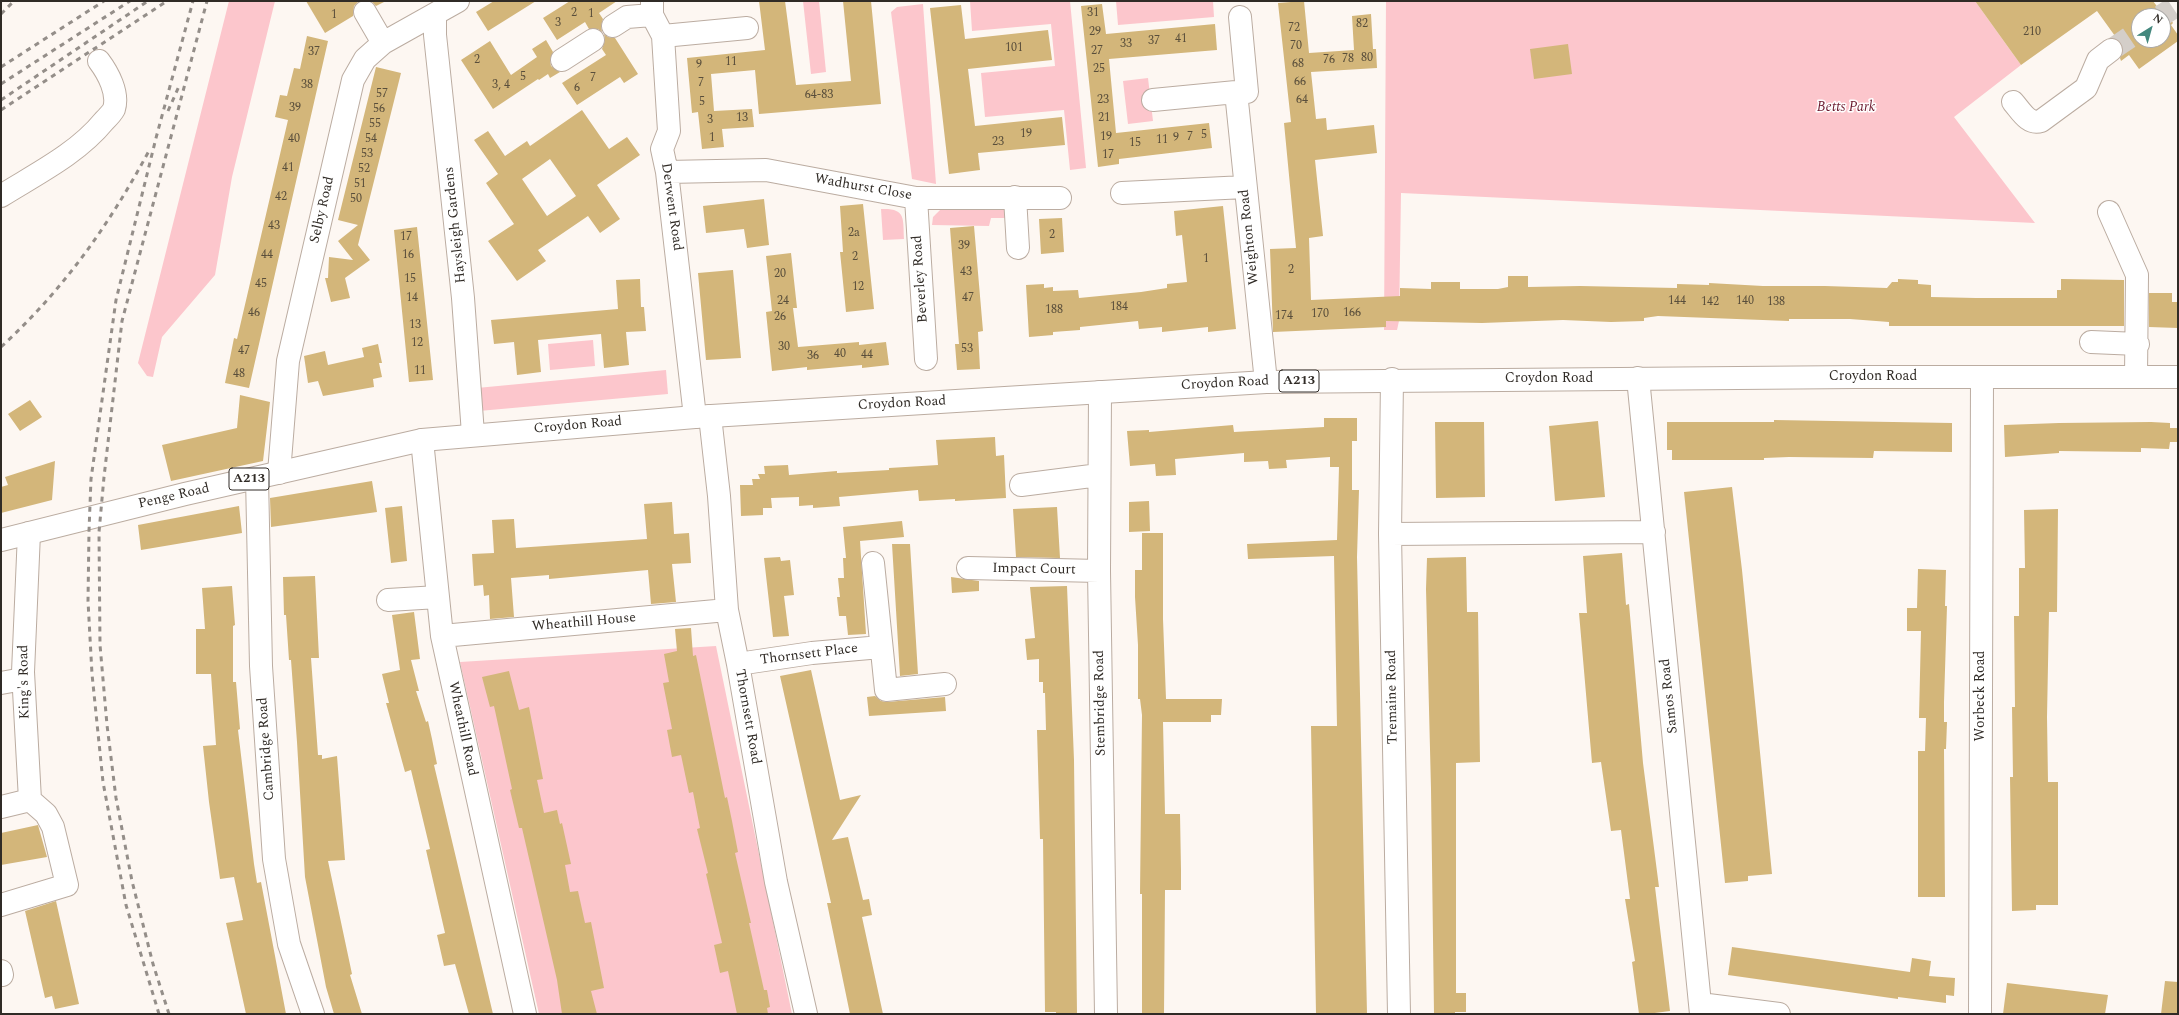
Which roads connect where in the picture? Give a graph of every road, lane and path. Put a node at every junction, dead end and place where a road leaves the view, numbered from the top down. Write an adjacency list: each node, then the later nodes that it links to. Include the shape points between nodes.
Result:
1 (458, 1): 4 (street, Selby Road)
2 (652, 8): 6 (street, via 627,17); 8 (street, Derwent Road)
3 (365, 12): 10 (street)
4 (435, 15): 10 (street, Selby Road); 37 (street, Haysleigh Gardens, via 463,298)
5 (1240, 17): 14 (street, via 1247,92)
6 (613, 26)
7 (747, 28): 8 (street)
8 (663, 36): 17 (street, Derwent Road, via 669,131 662,149)
9 (593, 40): 12 (street)
10 (383, 43): 40 (street, Selby Road, via 365,59 352,80 288,361)
11 (2111, 50): 16 (street, via 2098,60 2086,88 2041,121 2035,123 2029,120)
12 (562, 60)
13 (99, 61): 20 (street, via 114,90 114,109 79,146)
14 (1236, 92): 15 (street); 18 (street, Weighton Road)
15 (1153, 100)
16 (2013, 102)
17 (667, 172): 22 (street, Wadhurst Close, via 766,170); 36 (street, Derwent Road)
18 (1245, 187): 19 (street); 34 (street, Weighton Road)
19 (1122, 193)
20 (1, 196)
21 (1015, 197): 22 (street, Wadhurst Close); 23 (street, Wadhurst Close); 25 (street)
22 (916, 198): 28 (street, Beverley Road)
23 (1060, 198)
24 (2109, 212): 27 (street, via 2137,275)
25 (1018, 248)
26 (2091, 342): 27 (street)
27 (2138, 344): 30 (street)
28 (926, 359)
29 (1982, 377): 30 (street, Croydon Road / A213); 32 (street, Croydon Road / A213); 70 (street, Worbeck Road)
30 (2136, 377): 31 (street, Croydon Road / A213)
31 (2178, 377)
32 (1638, 378): 33 (street, Croydon Road / A213); 44 (street, Samos Road)
33 (1392, 379): 34 (street, Croydon Road / A213); 46 (street, Tremaine Road)
34 (1266, 382): 35 (street, Croydon Road / A213)
35 (1100, 392): 36 (street, Croydon Road / A213); 41 (street, Stembridge Road)
36 (702, 416): 37 (street, Croydon Road / A213); 53 (street, Thornsett Road, via 720,496)
37 (473, 434): 38 (street, Croydon Road / A213)
38 (422, 440): 39 (street, Croydon Road / A213); 51 (street, Wheathill Road)
39 (371, 450): 40 (street, Penge Road / A213)
40 (279, 473): 42 (street, Penge Road / A213)
41 (1099, 475): 43 (street); 50 (street, Stembridge Road)
42 (257, 478): 45 (street, Penge Road / A213); 64 (street, Cambridge Road, via 261,666 274,860 289,944)
43 (1021, 485)
44 (1654, 532): 46 (street); 63 (street, Samos Road)
45 (29, 533): 47 (street, Penge Road / A213); 57 (street, King's Road)
46 (1390, 534): 68 (street, Tremaine Road)
47 (1, 540)
48 (873, 563): 55 (street)
49 (968, 568): 50 (street, Impact Court)
50 (1099, 571): 67 (street, Stembridge Road)
51 (438, 597): 52 (street); 54 (street, Wheathill Road)
52 (388, 600)
53 (726, 610): 54 (street, Wheathill House); 56 (street, Thornsett Road)
54 (442, 636): 65 (street, Wheathill Road)
55 (881, 647): 56 (street, Thornsett Place, via 812,653); 59 (street, via 886,690)
56 (738, 664): 66 (street, Thornsett Road, via 776,882)
57 (23, 679): 58 (street); 60 (street, King's Road)
58 (1, 683)
59 (945, 684)
60 (30, 800): 61 (street); 62 (street, via 46,814 53,827 67,885)
61 (1, 807)
62 (1, 905)
63 (1701, 1009): 69 (street)
64 (313, 1014)
65 (525, 1014)
66 (806, 1014)
67 (1106, 1014)
68 (1399, 1014)
69 (1780, 1014)
70 (1980, 1014)

